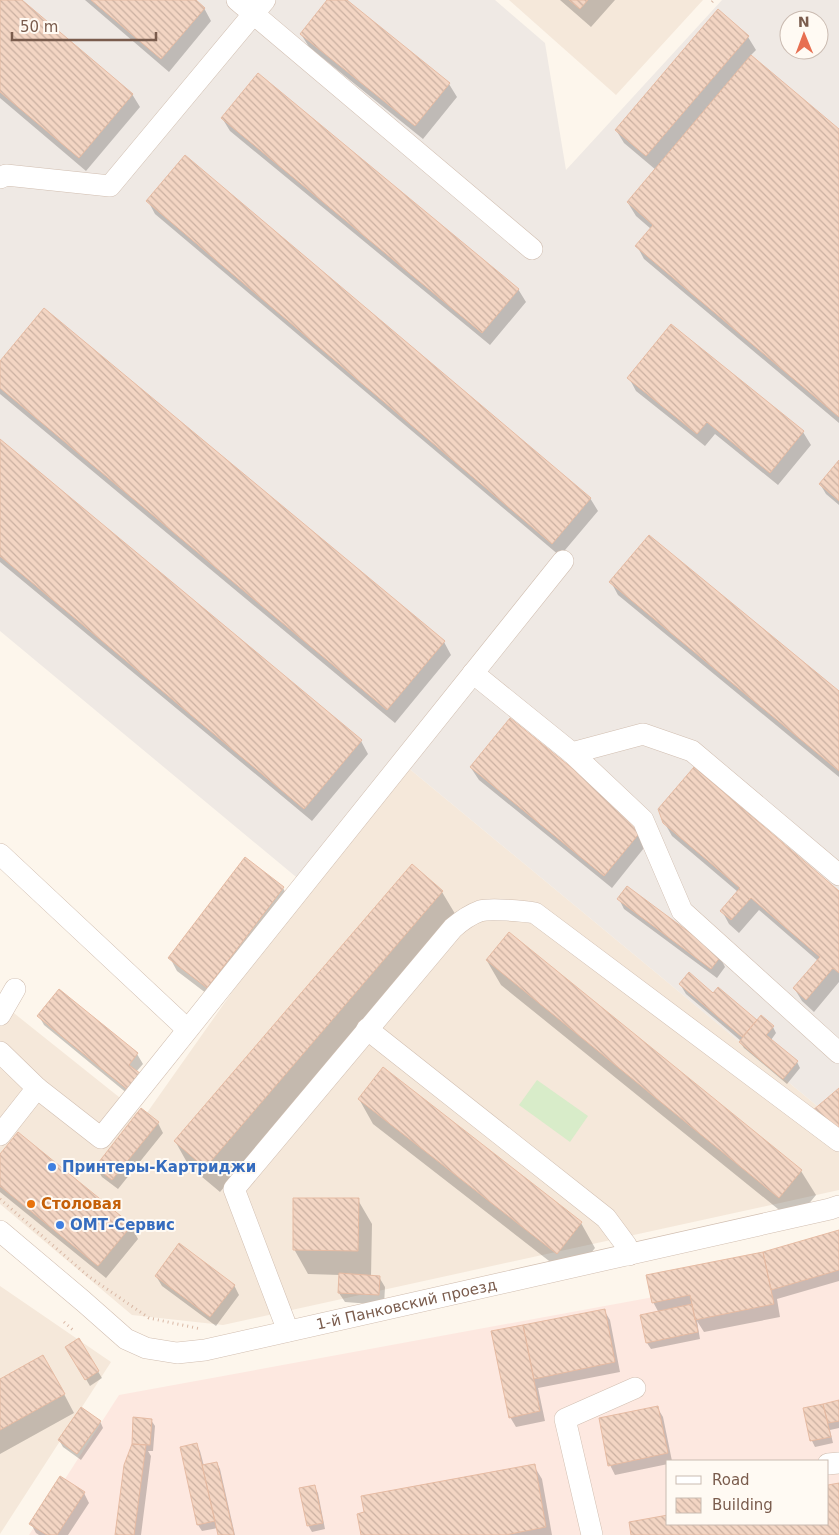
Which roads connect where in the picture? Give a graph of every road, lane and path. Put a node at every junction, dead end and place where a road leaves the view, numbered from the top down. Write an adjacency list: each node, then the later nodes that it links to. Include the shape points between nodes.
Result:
1 (252, 4): 2 (street, via 110,186); 3 (street)
2 (2, 175)
3 (532, 249)
4 (563, 561): 5 (street)
5 (473, 673): 6 (street); 12 (street)
6 (572, 752): 8 (street, via 643,734 692,751); 14 (street, via 644,820 682,911)
7 (0, 854): 12 (street)
8 (839, 875)
9 (16, 989): 10 (street)
10 (0, 1015)
11 (367, 1029): 17 (street, via 466,917 482,910 535,913); 21 (street, via 606,1218 626,1244); 25 (street, via 234,1188)
12 (187, 1030): 15 (street, via 100,1138)
13 (0, 1052): 15 (street)
14 (839, 1052)
15 (37, 1088): 16 (street)
16 (0, 1135)
17 (839, 1141)
18 (0, 1199): 24 (path, via 88,1276 149,1318)
19 (839, 1206): 21 (street, 1-й Панковский проезд)
20 (3, 1240): 25 (street, 1-й Панковский проезд, via 83,1301 126,1339 146,1348 178,1353 205,1350)
21 (629, 1255): 25 (street, 1-й Панковский проезд)
22 (64, 1322): 23 (path)
23 (73, 1330)
24 (203, 1330)
25 (288, 1332)
26 (635, 1388): 27 (street, via 565,1418)
27 (592, 1535)

